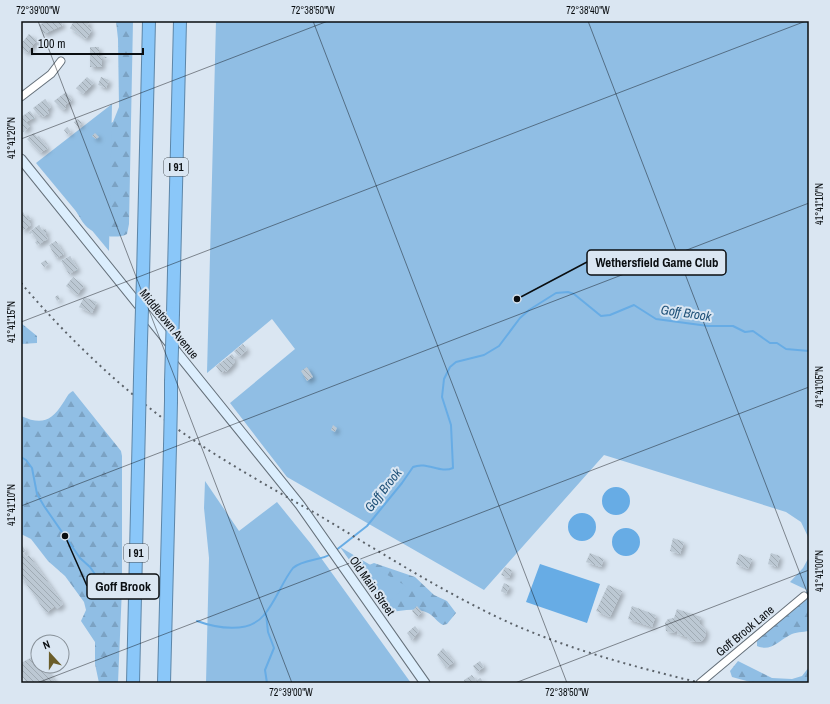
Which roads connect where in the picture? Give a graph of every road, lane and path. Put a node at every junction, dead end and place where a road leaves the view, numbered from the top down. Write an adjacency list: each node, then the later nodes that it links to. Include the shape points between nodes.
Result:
1 (149, 21): 8 (highway, I 91, bridge)
2 (180, 21): 9 (highway, I 91, bridge)
3 (60, 62): 4 (street, via 51,74)
4 (21, 97)
5 (21, 159): 6 (street, Middletown Avenue)
6 (299, 503): 10 (street, Old Main Street)
7 (804, 596): 11 (street, Goff Brook Lane)
8 (133, 683)
9 (164, 683)
10 (425, 683)
11 (700, 683)

